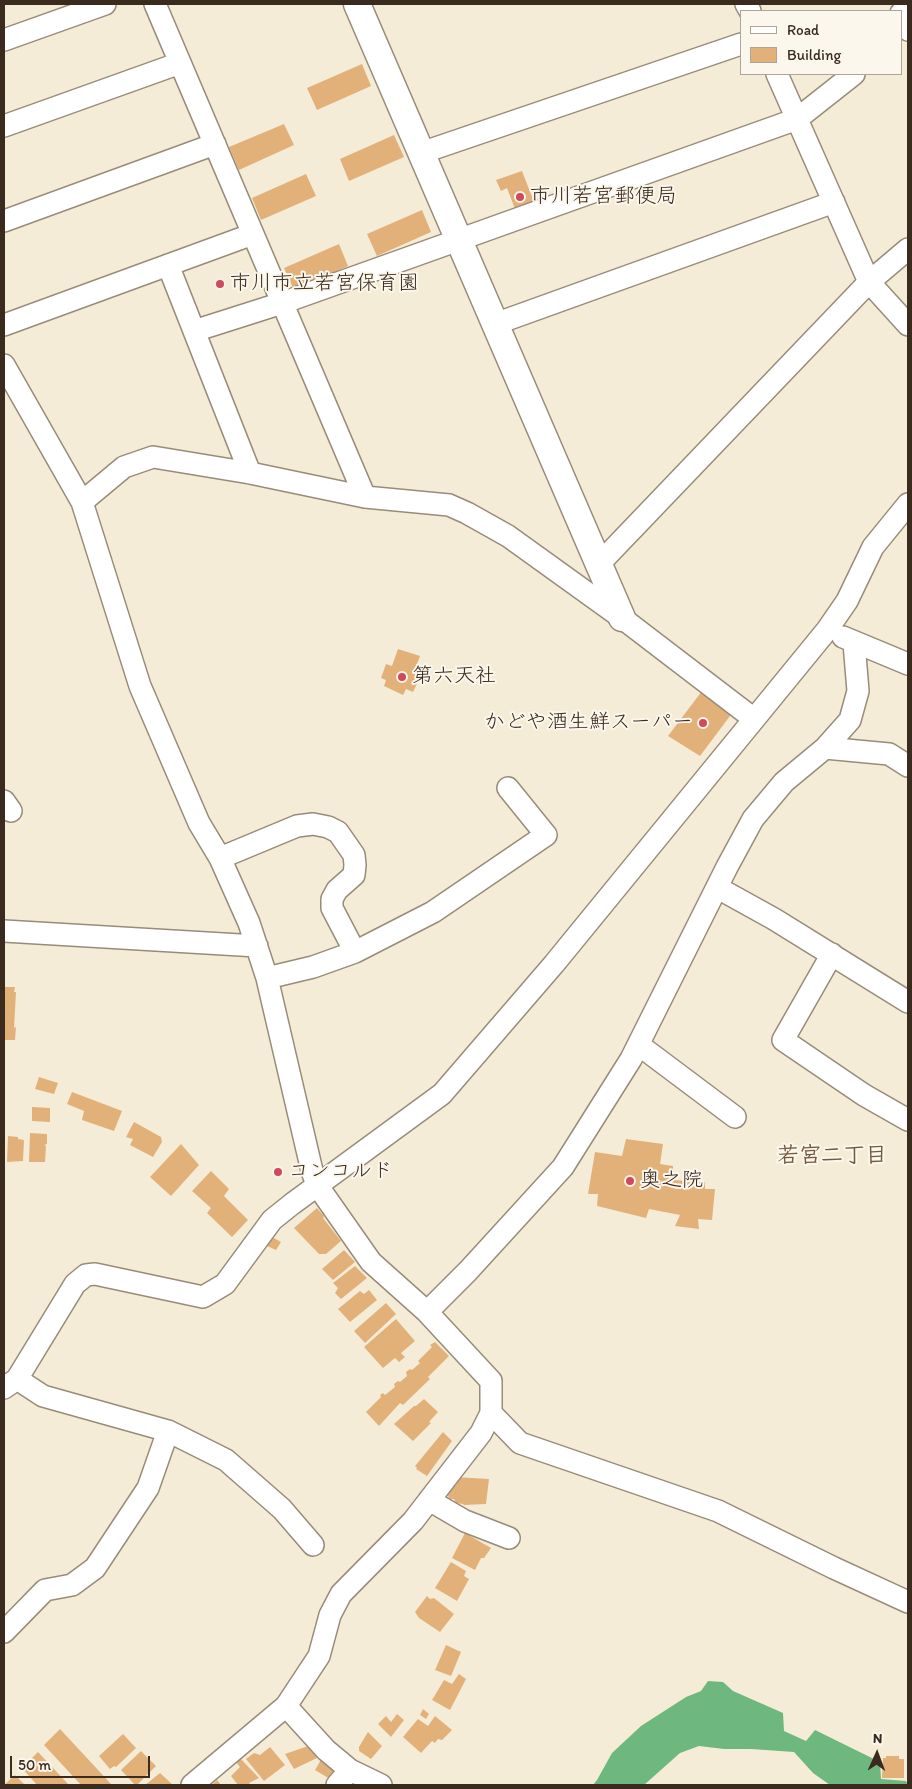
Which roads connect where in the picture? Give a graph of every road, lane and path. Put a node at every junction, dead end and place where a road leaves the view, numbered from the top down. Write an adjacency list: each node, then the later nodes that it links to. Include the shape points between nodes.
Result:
1 (105, 4): 6 (street)
2 (155, 4): 8 (street)
3 (357, 4): 14 (street)
4 (902, 16): 5 (street)
5 (908, 30)
6 (4, 40)
7 (740, 44): 14 (street)
8 (180, 63): 12 (street); 13 (street)
9 (777, 75): 11 (street)
10 (853, 75): 11 (street)
11 (797, 119): 15 (street); 18 (street)
12 (4, 126)
13 (215, 144): 16 (street); 17 (street)
14 (421, 153): 18 (street)
15 (834, 202): 21 (street); 23 (street)
16 (4, 221)
17 (253, 234): 20 (street); 22 (street)
18 (458, 239): 22 (street); 23 (street)
19 (908, 250): 21 (street)
20 (168, 265): 25 (street); 26 (street)
21 (869, 282): 24 (street); 32 (street)
22 (282, 303): 26 (street); 29 (street)
23 (495, 324): 32 (street)
24 (908, 324)
25 (4, 325)
26 (194, 331): 28 (street)
27 (4, 365): 30 (street)
28 (250, 473): 29 (street); 30 (street, via 154,457 124,467)
29 (365, 497): 33 (street, via 449,505 467,513 508,536)
30 (82, 502): 41 (street, via 140,686 199,823)
31 (908, 504): 34 (street, via 873,547 847,601)
32 (599, 564): 33 (street)
33 (622, 618): 37 (street)
34 (827, 630): 35 (street); 37 (street)
35 (854, 643): 36 (street); 38 (street, via 858,692 850,720)
36 (908, 664)
37 (754, 720): 52 (street, via 554,964 442,1094)
38 (825, 748): 39 (street, via 890,754); 42 (street, via 784,782 753,819)
39 (908, 766)
40 (508, 788): 45 (street, via 546,835 433,912)
41 (220, 858): 44 (street); 45 (street, via 297,826 313,824 338,832 354,855 355,865 354,874 332,899 332,908)
42 (718, 888): 46 (street); 49 (street)
43 (4, 931): 44 (street)
44 (256, 946): 47 (street)
45 (355, 952): 47 (street)
46 (832, 954): 48 (street); 51 (street, via 783,1040 864,1095)
47 (267, 978): 52 (street)
48 (908, 1002)
49 (639, 1045): 50 (street); 53 (street, via 563,1167)
50 (735, 1117)
51 (908, 1120)
52 (317, 1185): 53 (street, via 371,1262); 54 (street, via 272,1220 225,1284 203,1297 95,1274 86,1275 75,1284)
53 (427, 1312): 55 (street, via 491,1381)
54 (10, 1383): 56 (street, via 43,1396)
55 (491, 1413): 57 (street, via 481,1433); 60 (street, via 520,1443 718,1511)
56 (168, 1431): 59 (street, via 226,1460 282,1509); 61 (street, via 148,1488 95,1568 72,1585 45,1590)
57 (429, 1500): 58 (street, via 465,1521); 62 (street, via 413,1521 342,1594 330,1615 319,1656)
58 (509, 1538)
59 (313, 1545)
60 (908, 1602)
61 (4, 1632)
62 (286, 1706): 63 (street, via 326,1750); 64 (street)
63 (343, 1778): 65 (street)
64 (192, 1785)
65 (382, 1785)

